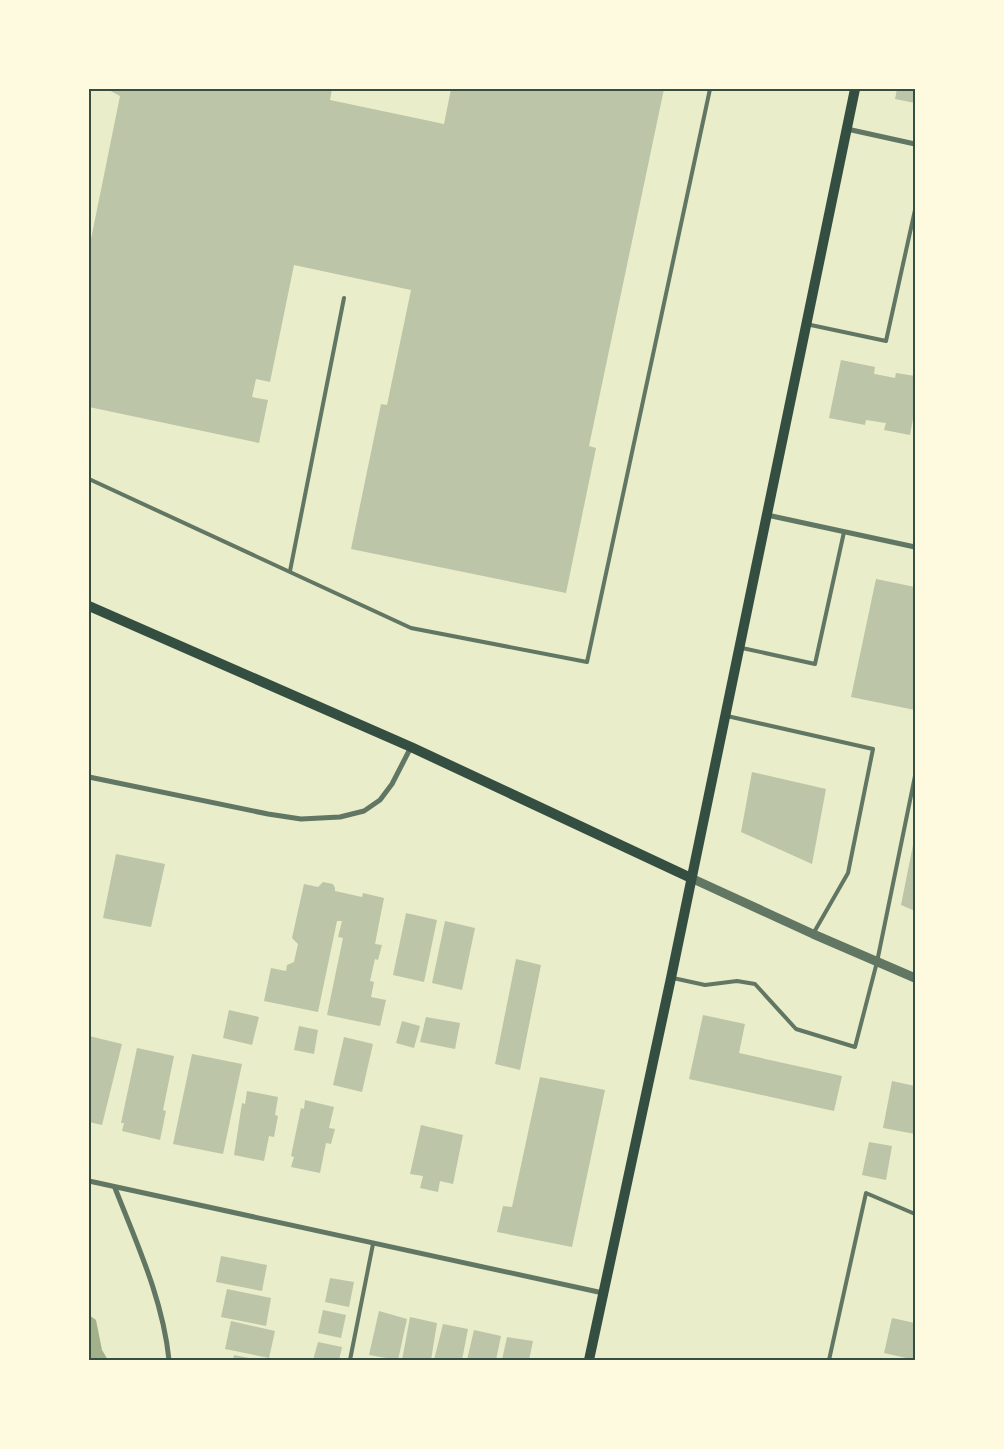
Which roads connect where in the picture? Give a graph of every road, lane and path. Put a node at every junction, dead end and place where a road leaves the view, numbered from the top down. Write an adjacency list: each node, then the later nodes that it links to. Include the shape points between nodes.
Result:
1 (710, 89): 12 (lane, via 586,662 411,628)
2 (855, 89): 3 (main road)
3 (846, 129): 4 (street); 7 (main road)
4 (915, 144)
5 (915, 210): 7 (lane, via 886,341)
6 (344, 298): 12 (lane)
7 (806, 324): 9 (main road)
8 (89, 479): 12 (lane)
9 (767, 515): 10 (street); 14 (main road)
10 (844, 532): 11 (street); 14 (lane, via 815,664)
11 (915, 547)
12 (290, 571)
13 (89, 606): 16 (main road)
14 (739, 647): 15 (main road)
15 (725, 715): 19 (main road); 20 (lane, via 873,749 848,873)
16 (411, 747): 18 (street, via 380,800 364,811 340,817 301,818 268,814); 19 (main road)
17 (915, 776): 21 (lane)
18 (89, 777)
19 (691, 878): 20 (street); 22 (main road)
20 (813, 934): 21 (street)
21 (877, 962): 22 (lane, via 855,1047 796,1029 755,984 737,981 705,985); 23 (street)
22 (671, 978): 28 (main road)
23 (915, 978)
24 (89, 1181): 25 (street)
25 (116, 1188): 27 (street); 29 (street, via 158,1299)
26 (915, 1214): 32 (lane, via 866,1193)
27 (373, 1244): 28 (street); 30 (lane)
28 (603, 1294): 31 (main road)
29 (169, 1360)
30 (350, 1360)
31 (589, 1360)
32 (830, 1360)

